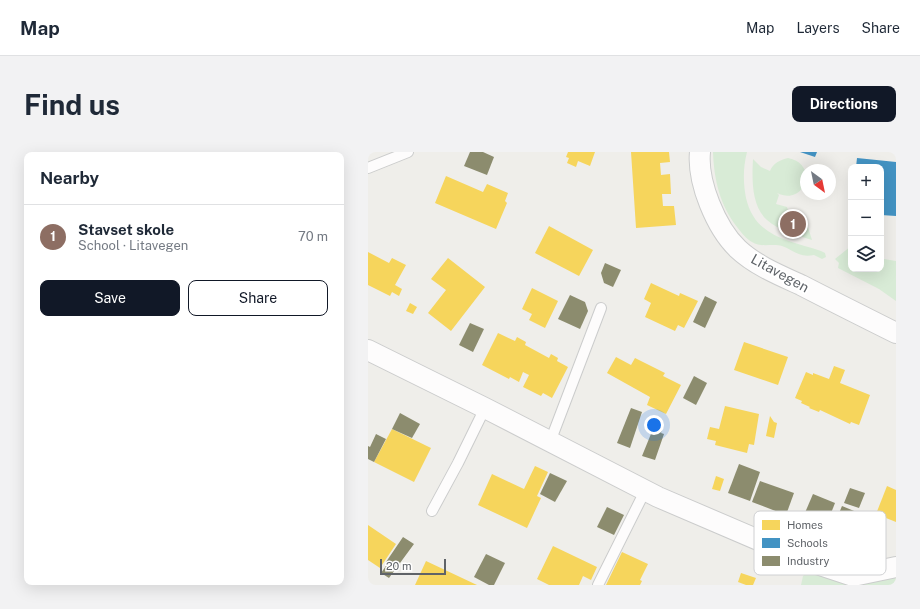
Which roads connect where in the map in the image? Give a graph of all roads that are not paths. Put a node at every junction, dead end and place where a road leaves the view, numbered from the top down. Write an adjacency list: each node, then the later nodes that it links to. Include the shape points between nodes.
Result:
1 (408, 152): 3 (lane)
2 (700, 152): 5 (street, Litavegen, via 708,202 721,228 738,249 760,266)
3 (368, 168)
4 (601, 308): 8 (lane)
5 (896, 333)
6 (368, 350): 7 (street)
7 (485, 408): 8 (street); 10 (lane)
8 (550, 442): 9 (street)
9 (645, 491): 11 (street); 14 (lane)
10 (432, 511)
11 (754, 538)
12 (896, 566): 13 (street)
13 (886, 568)
14 (598, 585)

